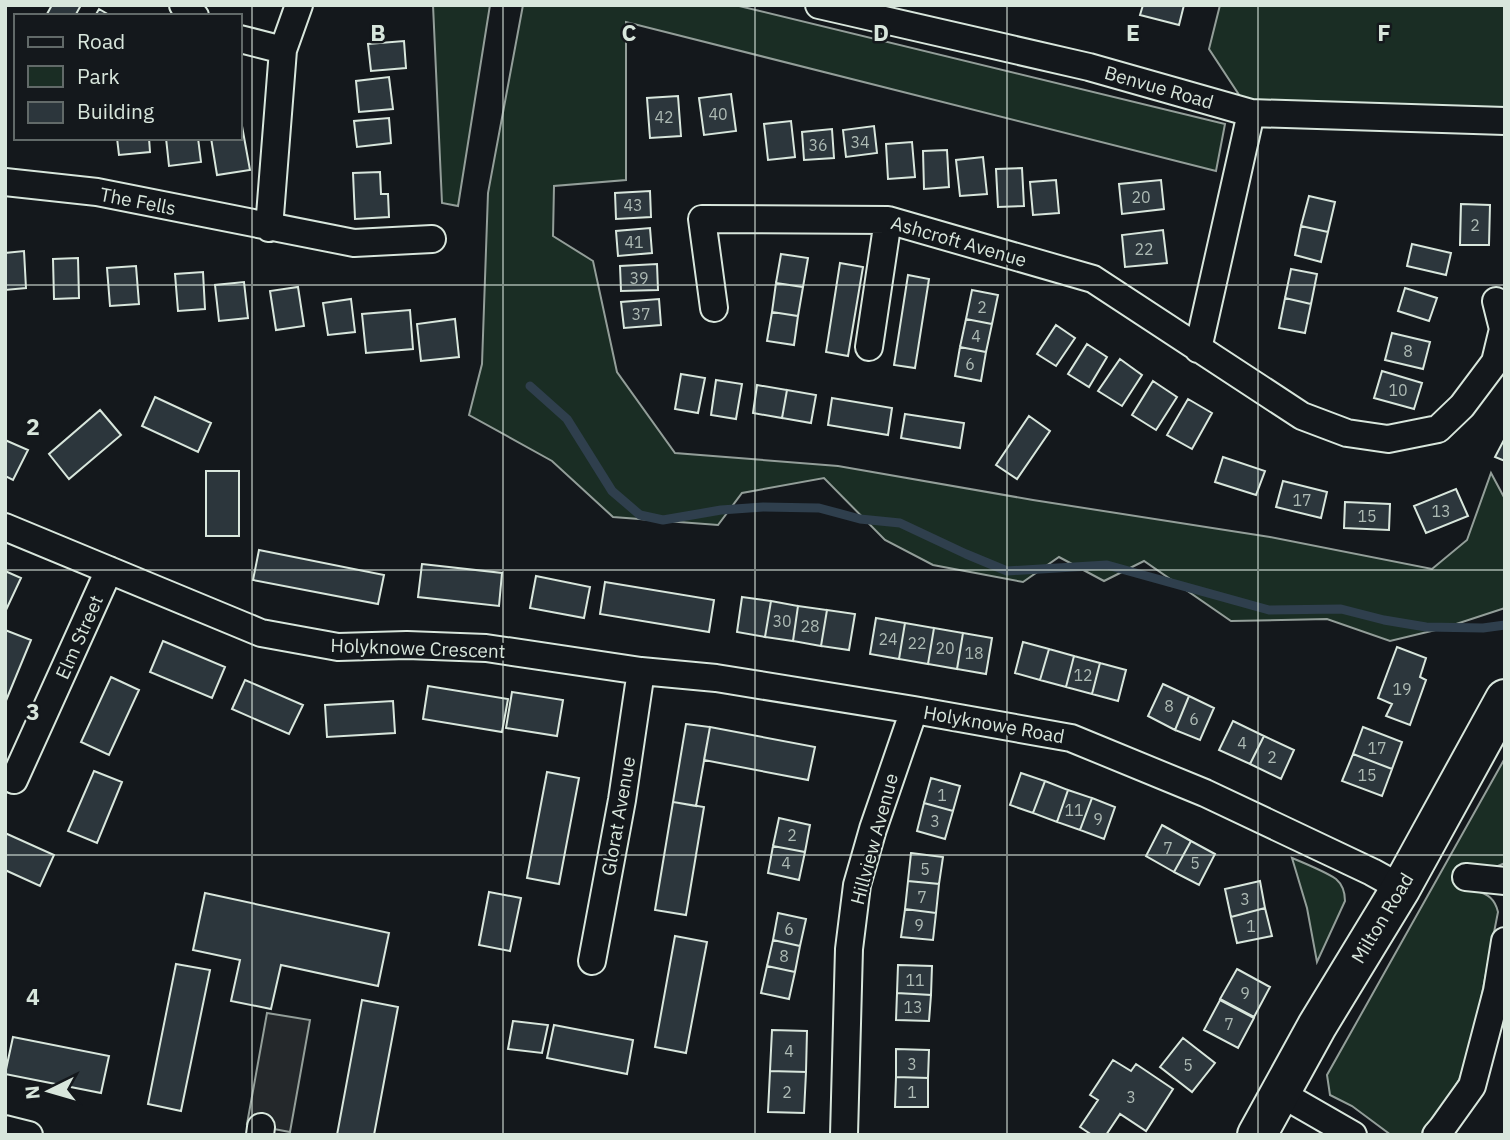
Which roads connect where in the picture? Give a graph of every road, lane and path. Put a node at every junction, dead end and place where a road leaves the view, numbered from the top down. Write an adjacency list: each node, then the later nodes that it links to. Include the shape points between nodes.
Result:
1 (299, 5): 4 (street)
2 (819, 5): 5 (street, Benvue Road, via 1088,67)
3 (242, 40): 4 (street)
4 (283, 50): 9 (street)
5 (1251, 113): 6 (street, Benvue Road); 14 (street)
6 (1505, 121)
7 (5, 182): 9 (street, The Fells, via 97,192)
8 (888, 220): 12 (street, Ashcroft Avenue, via 702,219); 13 (street); 14 (street, Ashcroft Avenue, via 1093,279)
9 (269, 228): 10 (street, The Fells, via 354,243)
10 (432, 239)
11 (1496, 301): 14 (street, Ashcroft Avenue, via 1503,329 1495,362 1462,406 1438,429 1388,439 1348,433 1303,416)
12 (714, 307)
13 (869, 346)
14 (1198, 349)
15 (5, 527): 16 (street, Holyknowe Crescent)
16 (109, 570): 17 (street, Holyknowe Crescent, via 261,633 338,648 486,648); 20 (street, Elm Street)
17 (641, 671): 19 (street, Holyknowe Road, via 716,678); 25 (street, Glorat Avenue)
18 (1505, 699): 23 (main road, Milton Road)
19 (914, 710): 23 (street, Holyknowe Road, via 1072,738 1205,793); 29 (street, Hillview Avenue, via 858,885 849,949)
20 (14, 780)
21 (1466, 877): 22 (street)
22 (1505, 881)
23 (1401, 888): 26 (main road, Milton Road)
24 (1505, 941): 32 (street, via 1472,1086)
25 (592, 961)
26 (1280, 1093): 30 (main road, Milton Road); 31 (street)
27 (5, 1129): 28 (street)
28 (29, 1135)
29 (844, 1135)
30 (1257, 1135)
31 (1353, 1135)
32 (1436, 1135)

